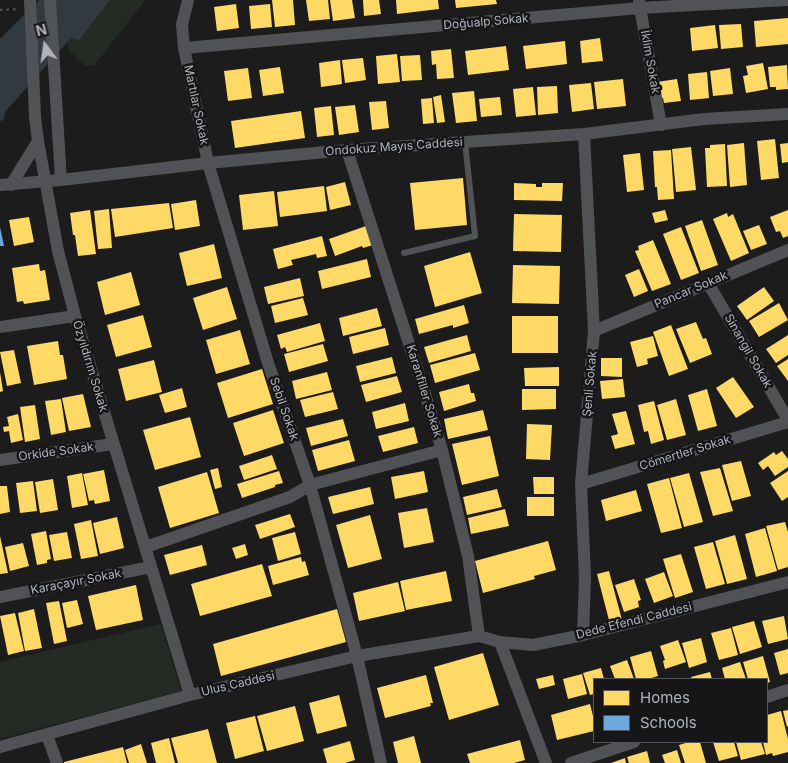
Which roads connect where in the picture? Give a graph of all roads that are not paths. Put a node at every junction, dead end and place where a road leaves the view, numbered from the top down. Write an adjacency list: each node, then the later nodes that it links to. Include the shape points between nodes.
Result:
1 (50, 0): 14 (street)
2 (188, 0): 6 (street, Martılar Sokak, via 182,25)
3 (788, 0): 5 (street, Doğualp Sokak)
4 (30, 4): 10 (street, Özyıldırım Sokak)
5 (639, 4): 6 (street, Doğualp Sokak); 8 (street, İklim Sokak)
6 (184, 48): 13 (street, Martılar Sokak)
7 (788, 114): 8 (street, Ondokuz Mayıs Caddesi)
8 (661, 125): 9 (street, Ondokuz Mayıs Caddesi)
9 (584, 134): 11 (street, Ondokuz Mayıs Caddesi); 22 (street, Şenli Sokak)
10 (38, 141): 15 (street, Özyıldırım Sokak); 16 (street)
11 (465, 142): 12 (street, Ondokuz Mayıs Caddesi); 18 (lane, via 475,236)
12 (347, 150): 13 (street, Ondokuz Mayıs Caddesi); 25 (street, Karanfiller Sokak)
13 (208, 163): 14 (street, Ondokuz Mayıs Caddesi); 28 (street, Sebil Sokak, via 268,363)
14 (61, 180): 15 (street, Ondokuz Mayıs Caddesi)
15 (46, 182): 16 (street, Ondokuz Mayıs Caddesi); 20 (street, Özyıldırım Sokak, via 58,251)
16 (6, 185)
17 (788, 250): 19 (street, Pancar Sokak)
18 (404, 253)
19 (708, 283): 22 (street, Pancar Sokak); 23 (street, Sinangil Sokak)
20 (75, 316): 21 (street); 24 (street, Özyıldırım Sokak)
21 (0, 327)
22 (594, 331): 27 (street, Şenli Sokak)
23 (788, 421): 27 (street, Cömertler Sokak)
24 (113, 444): 26 (street, Orkide Sokak); 29 (street, Özyıldırım Sokak)
25 (442, 450): 28 (street); 34 (street, Karanfiller Sokak, via 468,556)
26 (0, 460)
27 (581, 484): 33 (street, Şenli Sokak, via 585,577)
28 (310, 485): 29 (street, via 290,497); 36 (street, Sebil Sokak)
29 (146, 547): 30 (street, Özyıldırım Sokak)
30 (151, 567): 32 (street, Karaçayır Sokak); 38 (street, Özyıldırım Sokak)
31 (788, 582): 33 (street, Dede Efendi Caddesi)
32 (0, 597)
33 (583, 635): 35 (street, Dede Efendi Caddesi, via 533,645)
34 (479, 636): 35 (street, Dede Efendi Caddesi); 36 (street, Ulus Caddesi)
35 (500, 642): 45 (street)
36 (356, 656): 38 (street, Ulus Caddesi); 44 (street, Sebil Sokak)
37 (788, 690): 39 (street)
38 (190, 695): 40 (street, Ulus Caddesi)
39 (768, 697)
40 (47, 734): 42 (street, Ulus Caddesi); 43 (street)
41 (631, 743): 46 (street)
42 (0, 747)
43 (57, 763)
44 (381, 763)
45 (546, 763)
46 (571, 763)

